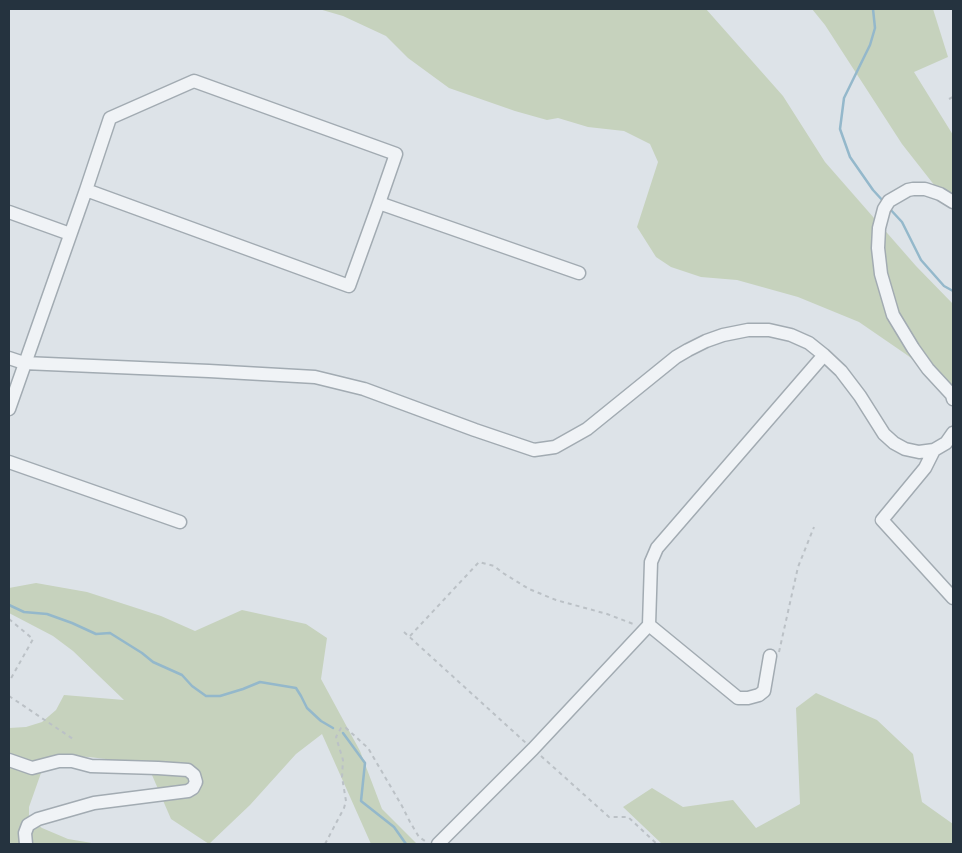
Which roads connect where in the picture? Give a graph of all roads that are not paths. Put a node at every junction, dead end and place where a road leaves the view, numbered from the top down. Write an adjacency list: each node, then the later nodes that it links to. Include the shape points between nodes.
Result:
1 (86, 190): 3 (street, via 348,286); 3 (street, via 110,118 194,81 396,154); 5 (street)
2 (953, 202): 10 (street, via 925,189 908,190 887,205 879,228 878,248 880,274 893,315 913,348)
3 (379, 204): 6 (street)
4 (9, 212): 5 (street)
5 (70, 234): 9 (street)
6 (579, 273)
7 (824, 355): 9 (street, via 809,343 769,330 723,335 676,357 587,429 555,447 534,450 364,389 315,377); 13 (street, via 841,371 884,434 894,443 905,450); 17 (street, via 657,548 651,562)
8 (9, 358): 9 (street)
9 (24, 364): 11 (street)
10 (953, 399)
11 (9, 409)
12 (953, 433): 13 (street, via 946,443)
13 (934, 450): 16 (street, via 924,468 882,520)
14 (9, 462): 15 (street)
15 (180, 522)
16 (953, 598)
17 (647, 628): 18 (street, via 738,698 748,698 764,691); 21 (street)
18 (774, 654)
19 (9, 760): 20 (street, via 32,768 72,761 91,766 188,770 196,782 188,791 94,803 38,819 28,825)
20 (26, 844)
21 (438, 844)

